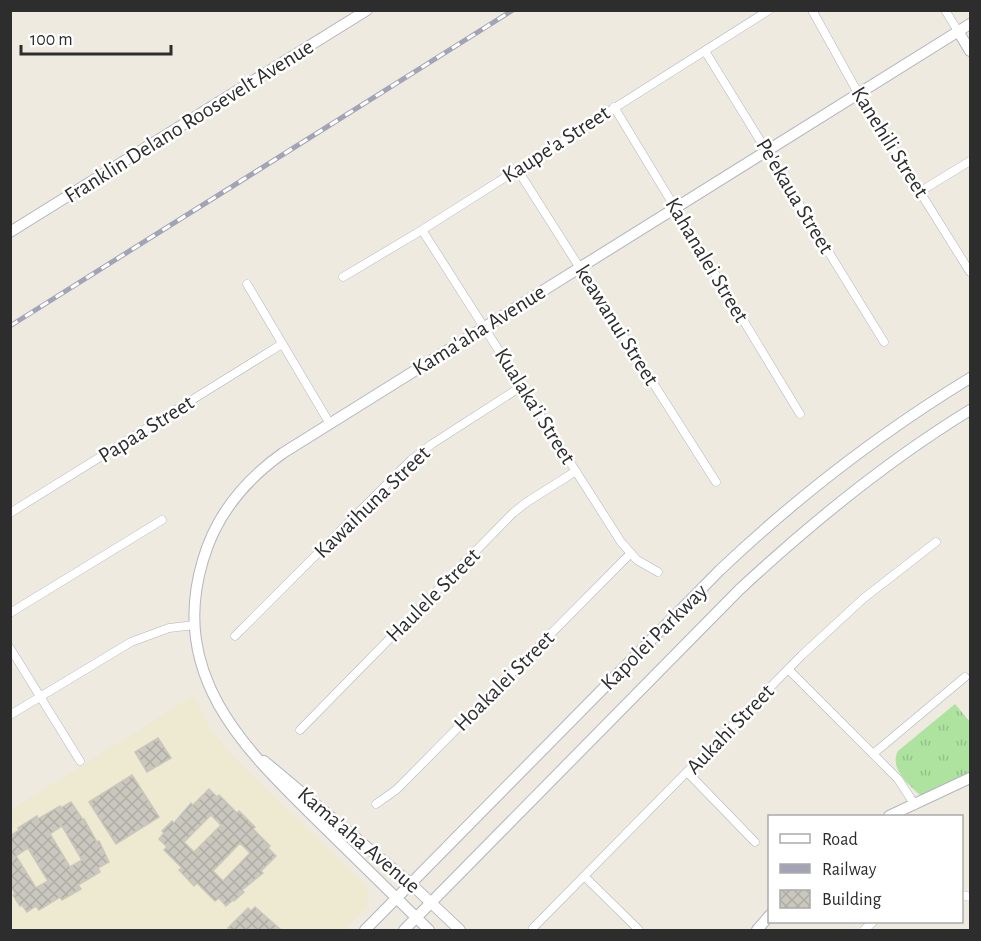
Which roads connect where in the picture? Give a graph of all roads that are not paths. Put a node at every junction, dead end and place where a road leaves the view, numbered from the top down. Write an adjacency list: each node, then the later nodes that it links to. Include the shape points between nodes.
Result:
1 (367, 10): 17 (main road, Franklin Delano Roosevelt Avenue)
2 (769, 10): 7 (street, Kaupe'a Street)
3 (812, 10): 9 (street, Kanehili Street)
4 (945, 10): 6 (street)
5 (970, 24): 6 (main road, Kama'aha Avenue)
6 (958, 31): 8 (main road); 9 (main road, Kama'aha Avenue)
7 (705, 51): 10 (street, Kaupe'a Street); 11 (street, Pe'ekaua Street)
8 (970, 51)
9 (858, 93): 11 (main road, Kama'aha Avenue); 14 (street, Kanehili Street)
10 (614, 107): 13 (street, Kaupe'a Street); 15 (street, Kahanalei Street)
11 (768, 150): 15 (main road, Kama'aha Avenue); 23 (street, Pe'ekaua Street)
12 (970, 161): 14 (street)
13 (517, 169): 16 (street, Kaupe'a Street); 18 (street, keawanui Street)
14 (921, 191): 19 (street, Kanehili Street)
15 (675, 208): 18 (main road, Kama'aha Avenue); 28 (street, Kahanalei Street)
16 (422, 230): 20 (street, Kaupe'a Street); 22 (street, Kualaka'i Street)
17 (10, 231)
18 (581, 267): 22 (main road, Kama'aha Avenue); 31 (street, keawanui Street)
19 (970, 272)
20 (344, 277)
21 (246, 284): 24 (street)
22 (485, 327): 26 (street, Kualaka'i Street); 29 (main road, Kama'aha Avenue)
23 (884, 342)
24 (282, 344): 29 (street); 32 (street, Papaa Street)
25 (970, 378): 56 (main road, Kapolei Parkway, via 866,447 755,537)
26 (522, 386): 30 (street, Kualaka'i Street); 39 (street, Kawaihuna Street, via 411,460)
27 (970, 410): 58 (main road, Kapolei Parkway, via 818,519 739,590)
28 (800, 414)
29 (330, 424): 38 (main road, Kama'aha Avenue, via 270,462 226,509 200,568)
30 (576, 471): 35 (street, Kualaka'i Street); 45 (street, Haulele Street, via 513,513)
31 (717, 482)
32 (10, 513)
33 (162, 520): 37 (street)
34 (936, 542): 41 (street, Aukahi Street, via 864,598)
35 (630, 554): 36 (street, Kualaka'i Street); 51 (street, Hoakalei Street, via 396,790)
36 (658, 572)
37 (10, 613)
38 (195, 625): 43 (street, via 169,628 131,642); 46 (main road, Kama'aha Avenue, via 202,667 214,699 231,728)
39 (236, 636)
40 (10, 648): 43 (street)
41 (788, 669): 47 (street); 49 (street, Aukahi Street)
42 (965, 677): 47 (street)
43 (40, 696): 44 (street); 48 (street)
44 (10, 715)
45 (300, 730)
46 (254, 754): 56 (main road, Kama'aha Avenue); 57 (main road, Kama'aha Avenue, via 268,773)
47 (873, 754): 52 (street, via 903,785)
48 (80, 761)
49 (688, 773): 54 (street); 55 (street, Aukahi Street)
50 (970, 778): 52 (main road)
51 (376, 804)
52 (915, 805): 53 (main road)
53 (891, 815)
54 (755, 842)
55 (585, 877): 61 (street, Aukahi Street); 66 (street)
56 (411, 884): 57 (main road, Kapolei Parkway); 58 (main road, Kama'aha Avenue)
57 (397, 898): 59 (main road, Kama'aha Avenue); 62 (main road, Kapolei Parkway)
58 (432, 902): 59 (main road, Kapolei Parkway); 65 (main road, Kama'aha Avenue)
59 (416, 918): 63 (main road, Kapolei Parkway); 64 (main road, Kama'aha Avenue)
60 (763, 923): 67 (main road)
61 (533, 928)
62 (365, 930)
63 (404, 930)
64 (429, 930)
65 (460, 930)
66 (639, 930)
67 (749, 930)

